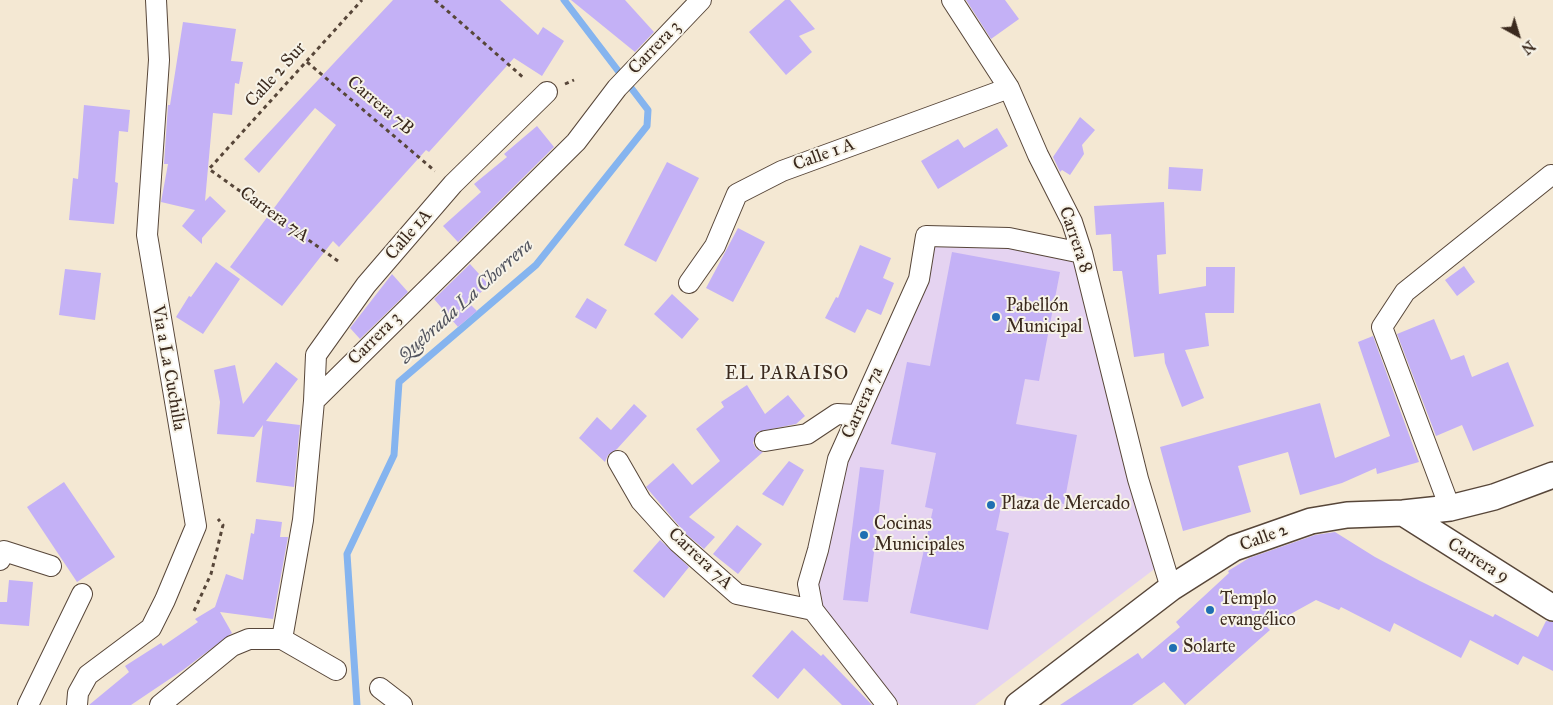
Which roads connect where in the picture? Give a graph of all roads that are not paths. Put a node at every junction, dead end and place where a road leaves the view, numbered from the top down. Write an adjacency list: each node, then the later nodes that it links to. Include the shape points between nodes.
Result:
1 (156, 0): 25 (street, Via a La Cuchilla, via 159,60 147,235 196,526 151,628 88,675)
2 (701, 0): 9 (street, Carrera 3, via 617,88 576,142)
3 (952, 0): 4 (street, Carrera 8)
4 (1009, 88): 7 (street, Carrera 8, via 1072,222); 8 (street, Calle 1 A, via 782,170 737,194 715,246)
5 (548, 92): 9 (street, Calle 1A, via 453,184 366,284 316,355)
6 (1551, 175): 14 (street, via 1405,292 1382,327)
7 (1082, 253): 10 (street, Carrera 7a, via 1009,238 926,236 919,279); 18 (street, Carrera 8, via 1138,479)
8 (689, 284)
9 (314, 401): 22 (street, via 303,520)
10 (856, 415): 11 (street, via 837,414 807,434); 21 (street, Carrera 7a, via 838,459 808,584)
11 (765, 441)
12 (618, 461): 21 (street, Carrera 7A, via 641,501 678,542 737,594)
13 (1553, 475): 14 (street, Calle 2, via 1494,497)
14 (1450, 508): 15 (street, Calle 2)
15 (1403, 513): 18 (street, Calle 2, via 1348,515 1312,521 1234,548); 20 (street, Carrera 9)
16 (0, 560): 17 (street, via 4,551)
17 (51, 566)
18 (1171, 588): 26 (street, Calle 2)
19 (82, 594): 27 (street)
20 (1553, 608)
21 (813, 610): 30 (street, Carrera 7a)
22 (282, 639): 23 (street); 28 (street, via 249,639 232,646)
23 (336, 670)
24 (380, 688): 29 (street)
25 (77, 699)
26 (1033, 700)
27 (28, 705)
28 (160, 705)
29 (402, 705)
30 (887, 705)

